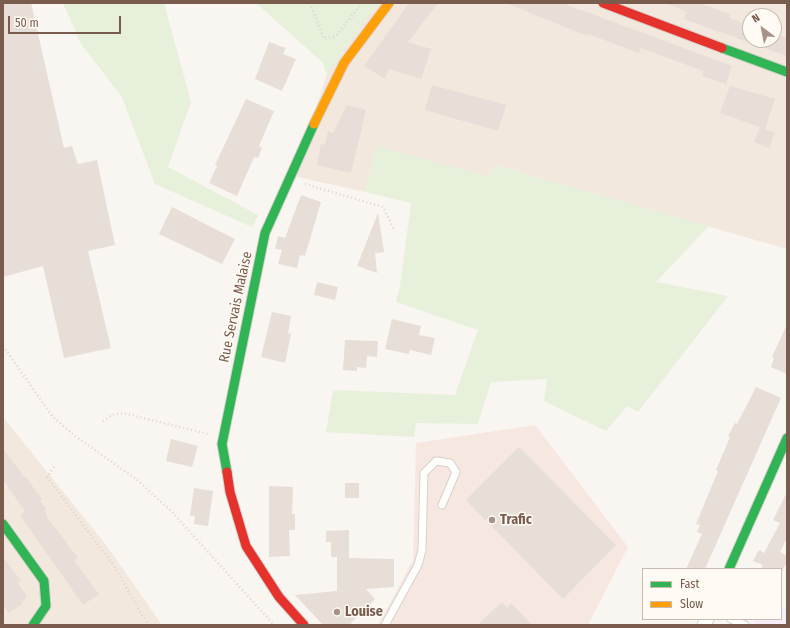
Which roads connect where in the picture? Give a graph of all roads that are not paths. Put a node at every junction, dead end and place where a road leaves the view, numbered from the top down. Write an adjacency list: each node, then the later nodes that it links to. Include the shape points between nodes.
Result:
1 (389, 3): 10 (street, Rue Servais Malaise, via 344,63 265,233 222,444 230,492 246,546 279,597)
2 (603, 3): 3 (street)
3 (787, 72)
4 (787, 438): 7 (street)
5 (442, 505): 11 (lane, via 456,472 450,463 436,461 424,473 422,550 418,564)
6 (3, 524): 9 (street, via 44,581 46,606)
7 (729, 568)
8 (733, 620): 12 (lane)
9 (34, 625)
10 (304, 625)
11 (385, 625)
12 (745, 625)

